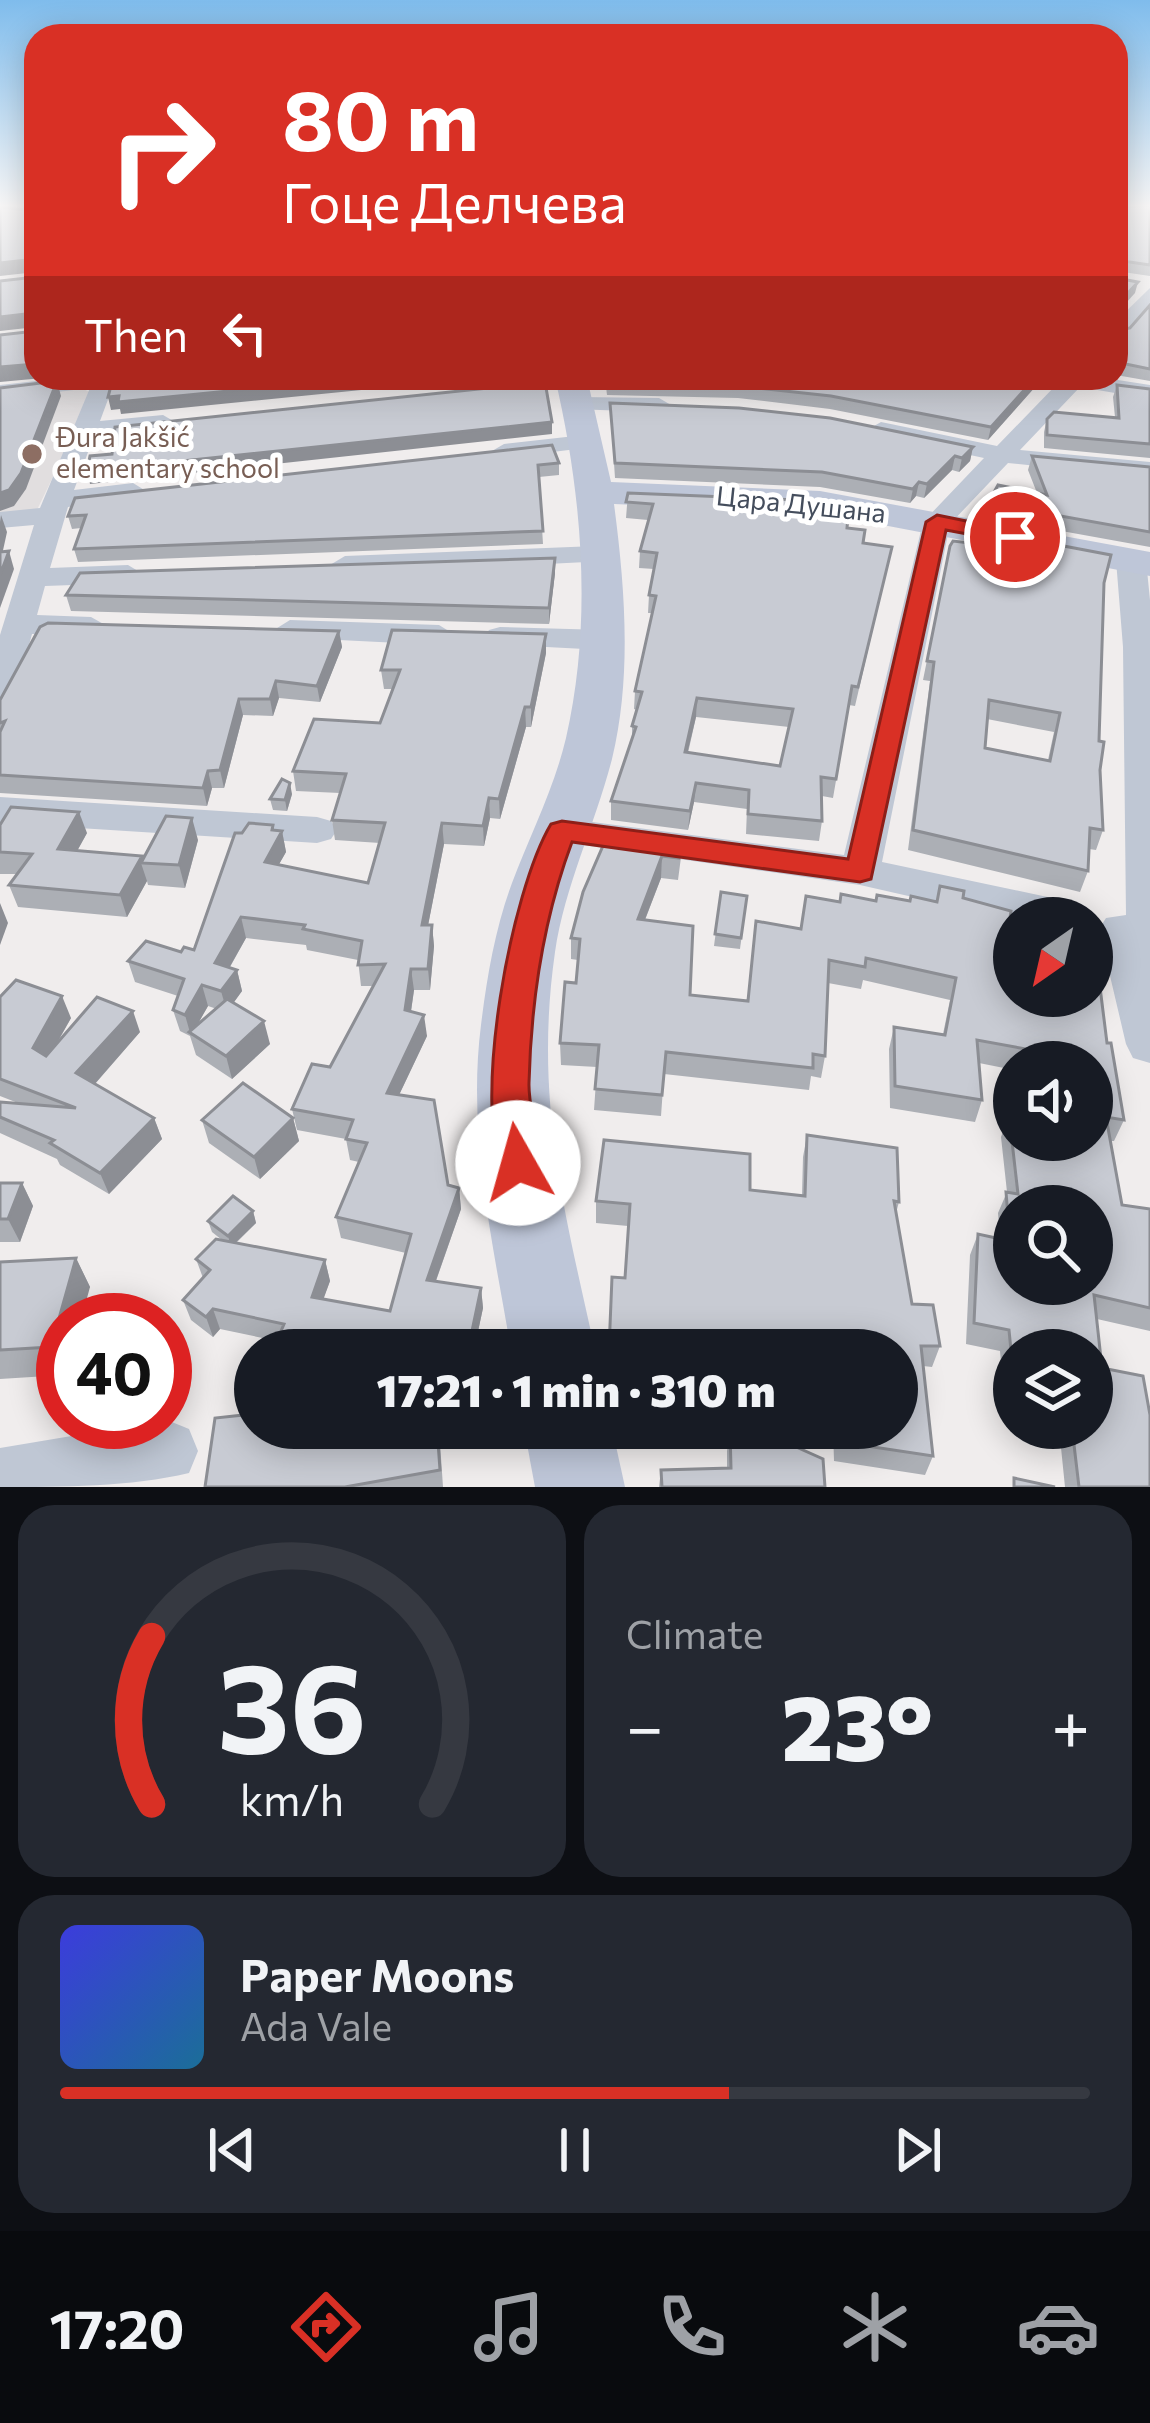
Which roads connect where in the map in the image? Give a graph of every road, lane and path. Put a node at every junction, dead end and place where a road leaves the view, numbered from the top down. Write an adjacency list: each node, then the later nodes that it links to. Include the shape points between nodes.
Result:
1 (1144, 287): 2 (street)
2 (1128, 313)
3 (105, 390): 10 (street)
4 (569, 390): 13 (street)
5 (590, 390): 7 (street)
6 (1062, 390): 12 (street)
7 (679, 406)
8 (190, 420): 10 (street)
9 (850, 424): 12 (street)
10 (87, 430): 16 (street)
11 (488, 453): 13 (street)
12 (1006, 454): 14 (street); 18 (street)
13 (588, 467): 18 (street, Цара Душана); 19 (street)
14 (1150, 470)
15 (169, 488): 16 (street)
16 (54, 507): 17 (street); 23 (street)
17 (0, 520)
18 (937, 522): 20 (street, Цара Душана); 32 (street)
19 (596, 555): 21 (street); 27 (street)
20 (1141, 562): 34 (street)
21 (311, 566)
22 (151, 573): 23 (street)
23 (36, 578): 24 (street)
24 (22, 624): 25 (street); 28 (street)
25 (132, 627)
26 (261, 630): 27 (street)
27 (604, 640): 31 (street, via 590,742)
28 (0, 689)
29 (0, 810): 30 (street)
30 (317, 830)
31 (562, 831): 32 (street); 36 (street, via 531,924 510,1090)
32 (860, 872): 33 (street)
33 (993, 901)
34 (1128, 930): 35 (street)
35 (1150, 1044)
36 (549, 1329)
37 (572, 1449): 40 (street)
38 (167, 1451): 39 (street)
39 (0, 1480)
40 (580, 1487)

